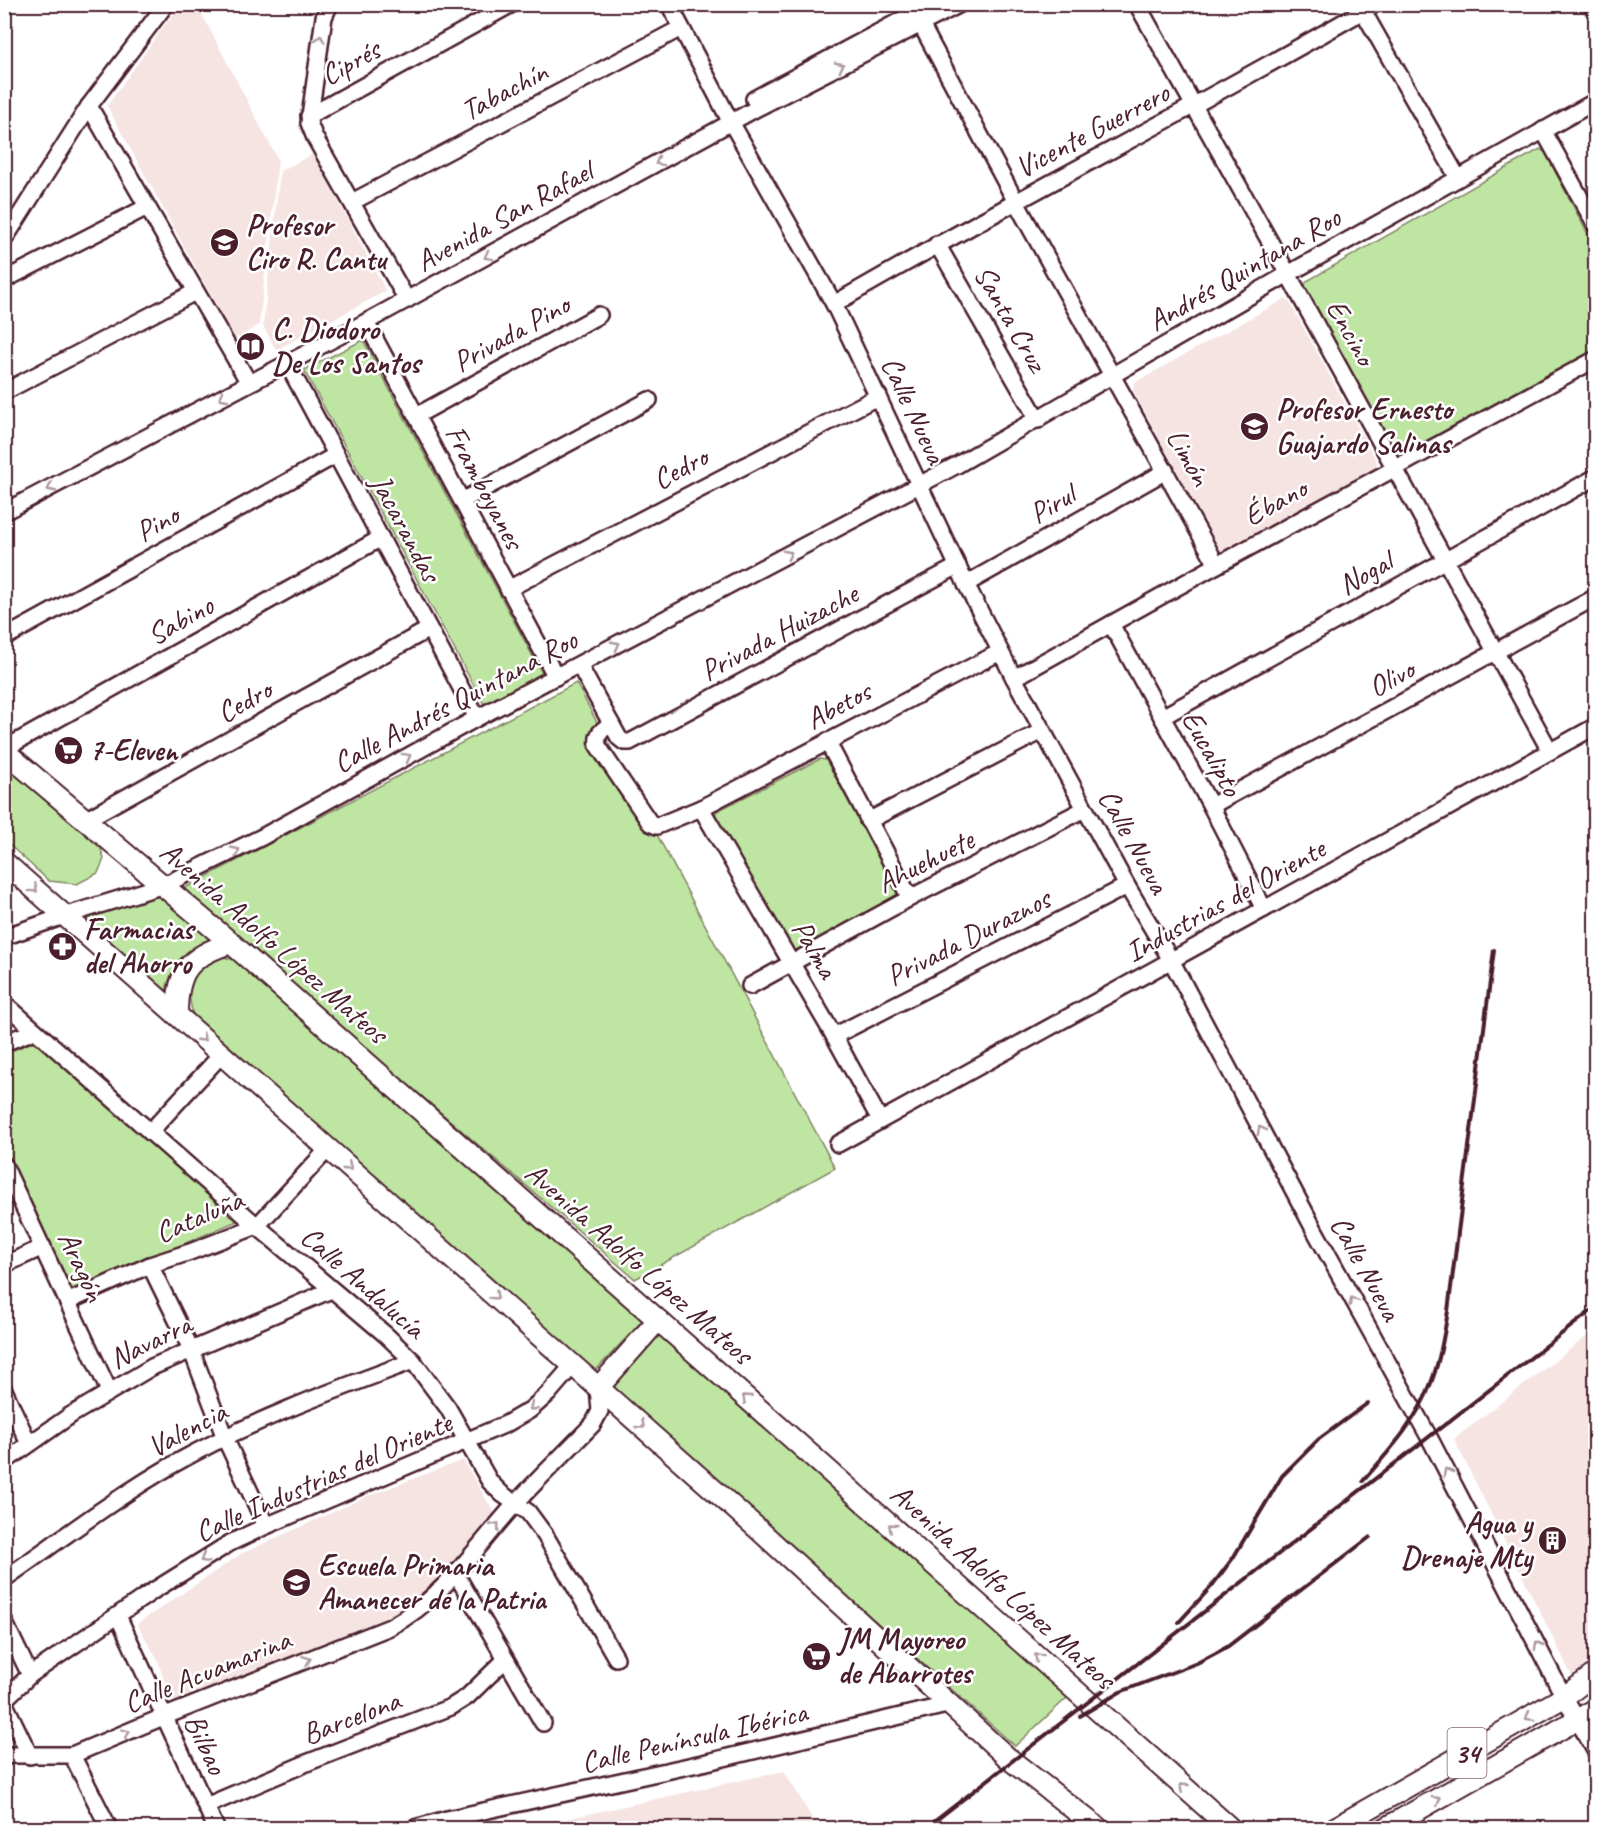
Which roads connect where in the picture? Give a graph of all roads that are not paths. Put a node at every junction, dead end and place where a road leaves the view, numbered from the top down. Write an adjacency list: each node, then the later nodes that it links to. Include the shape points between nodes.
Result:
1 (166, 4): 14 (street)
2 (330, 4): 16 (street, one-way to 2, via 324,17)
3 (512, 4): 16 (street, Ciprés)
4 (669, 4): 12 (street, Calle Nueva)
5 (931, 4): 11 (street, Avenida San Rafael)
6 (960, 4): 11 (street, Avenida San Rafael)
7 (1137, 4): 15 (street, Encino)
8 (1591, 4): 10 (street)
9 (1366, 7): 15 (street, Vicente Guerrero); 19 (street)
10 (1596, 13)
11 (915, 14): 17 (street, Avenida San Rafael); 20 (street, Limón)
12 (681, 28): 17 (street, Calle Nueva); 21 (street, Tabachín)
13 (1596, 101): 18 (street, Andrés Quintana Roo)
14 (89, 106): 22 (street); 24 (street)
15 (1194, 106): 20 (street, Vicente Guerrero); 26 (street, Encino)
16 (309, 116): 21 (street, via 315,138)
17 (730, 119): 29 (street, Avenida San Rafael, one-way to 29, via 710,134); 30 (street, Calle Nueva)
18 (1543, 130): 19 (street, Andrés Quintana Roo); 23 (street)
19 (1458, 178): 26 (street, Andrés Quintana Roo)
20 (1016, 201): 25 (street, Vicente Guerrero); 35 (street, Limón)
21 (352, 202): 29 (street)
22 (147, 207): 27 (street); 28 (street)
23 (1596, 226)
24 (4, 240)
25 (937, 244): 30 (street, Vicente Guerrero); 41 (street, Santa Cruz)
26 (1288, 274): 35 (street, Andrés Quintana Roo); 43 (street, Encino)
27 (4, 280)
28 (195, 292): 36 (street); 37 (street)
29 (407, 300): 32 (street, Avenida San Rafael)
30 (834, 304): 38 (street, Calle Nueva)
31 (599, 315): 40 (street, Privada Pino)
32 (366, 322): 34 (street, Avenida San Rafael); 40 (street, Framboyanes)
33 (1596, 358): 43 (street, Ébano)
34 (287, 363): 36 (street, Avenida San Rafael); 42 (street, Jacarandas)
35 (1113, 376): 41 (street, Andrés Quintana Roo); 44 (street, Limón)
36 (249, 383): 48 (street, Avenida San Rafael, one-way to 48)
37 (4, 392)
38 (879, 396): 46 (street, Calle Nueva); 54 (street, Cedro)
39 (649, 400): 47 (street)
40 (416, 416): 47 (street, Framboyanes)
41 (1038, 420): 46 (street, Andrés Quintana Roo)
42 (336, 455): 49 (street, Jacarandas); 58 (street, Pino)
43 (1394, 467): 50 (street, Encino); 51 (street, Ébano)
44 (1166, 471): 51 (street, Limón); 53 (street, Pirul)
45 (1596, 477): 50 (street, Nogal)
46 (919, 485): 52 (street, Calle Nueva); 61 (street, Calle Andrés Quintana Roo, one-way to 46)
47 (463, 500): 54 (street, Framboyanes)
48 (4, 512)
49 (381, 538): 57 (street, Jacarandas); 70 (street, Sabino)
50 (1444, 559): 60 (street, Encino); 64 (street, Nogal)
51 (1217, 565): 56 (street, Ébano)
52 (958, 566): 53 (street, Calle Nueva); 66 (street, Privada Huizache, via 630,742 619,738)
53 (966, 584): 59 (street, Calle Nueva)
54 (508, 590): 62 (street, Framboyanes)
55 (1596, 597): 60 (street, Olivo)
56 (1111, 624): 63 (street, Ébano); 64 (street, Eucalipto)
57 (429, 629): 65 (street, Jacarandas); 75 (street, Cedro)
58 (4, 638)
59 (1000, 652): 63 (street, Calle Nueva); 69 (street, Abetos)
60 (1496, 652): 71 (street, Encino); 72 (street, Olivo)
61 (579, 665): 62 (street, Calle Andrés Quintana Roo); 66 (street)
62 (556, 677): 65 (street, Calle Andrés Quintana Roo)
63 (1014, 678): 68 (street, Calle Nueva)
64 (1162, 717): 72 (street, Eucalipto)
65 (477, 718): 78 (street, Calle Andrés Quintana Roo, one-way to 65, via 262,837)
66 (611, 724): 73 (street, Abetos, via 599,732 598,746 650,823 657,826)
67 (1596, 726): 71 (street, Industrias del Oriente)
68 (1042, 731): 74 (street, Calle Nueva); 76 (street)
69 (827, 741): 73 (street, Abetos); 76 (street)
70 (4, 750): 75 (main road, Avenida Adolfo López Mateos)
71 (1550, 751): 81 (street, Industrias del Oriente)
72 (1211, 806): 81 (street, Eucalipto)
73 (701, 808): 86 (street, Palma)
74 (1085, 809): 79 (street, Calle Nueva); 80 (street, Ahuehuete)
75 (85, 820): 78 (main road, Avenida Adolfo López Mateos)
76 (868, 821): 80 (street)
77 (4, 862): 82 (main road, one-way to 82)
78 (164, 885): 82 (street, Calle Andrés Quintana Roo); 84 (main road, Avenida Adolfo López Mateos)
79 (1127, 886): 85 (street, Calle Nueva); 91 (street, Privada Duraznos)
80 (910, 898): 86 (street, Ahuehuete)
81 (1264, 909): 85 (street, Industrias del Oriente)
82 (64, 916): 83 (street, Calle Andrés Quintana Roo); 89 (main road)
83 (4, 937)
84 (231, 944): 89 (main road, via 196,958 186,970 177,993); 105 (main road, Avenida Adolfo López Mateos)
85 (1171, 960): 94 (street, Industrias del Oriente); 126 (street, Calle Nueva, one-way to 85, via 1429,1437)
86 (791, 963): 87 (street, Ahuehuete); 91 (street, Palma)
87 (750, 986)
88 (4, 1003): 90 (street, Calle Andalucía)
89 (177, 1014): 93 (main road, one-way to 93)
90 (34, 1031): 92 (street); 95 (street, Calle Andalucía)
91 (834, 1036): 94 (street, Palma)
92 (4, 1043)
93 (221, 1055): 95 (street); 97 (main road)
94 (880, 1119): 96 (street, Industrias del Oriente)
95 (150, 1132): 99 (street, Calle Andalucía)
96 (838, 1144)
97 (328, 1149): 99 (street, Cataluña); 108 (main road, one-way to 108)
98 (4, 1165): 100 (street, Aragón)
99 (257, 1226): 102 (street, Cataluña); 103 (street, Calle Andalucía)
100 (43, 1247): 101 (street); 104 (street, Aragón)
101 (4, 1265)
102 (150, 1265): 104 (street, Cataluña); 106 (street)
103 (331, 1290): 106 (street, Navarra); 107 (street, Calle Andalucía)
104 (69, 1302): 111 (street, Aragón)
105 (658, 1320): 109 (main road); 143 (main road, Avenida Adolfo López Mateos, one-way to 105)
106 (190, 1349): 111 (street, Navarra); 112 (street)
107 (413, 1360): 112 (street, Valencia); 113 (street, Calle Andalucía)
108 (573, 1365): 109 (main road); 113 (street, Calle Industrias del Oriente, one-way to 113, via 530,1410)
109 (598, 1388): 116 (street, Calle Acuamarina, via 600,1411 593,1424); 128 (main road, one-way to 128)
110 (4, 1390): 114 (street)
111 (109, 1391): 114 (street, Navarra)
112 (225, 1438): 117 (street); 119 (street, Valencia, via 139,1486)
113 (468, 1441): 116 (street, Calle Andalucía, via 490,1482); 117 (street, Calle Industrias del Oriente)
114 (29, 1444): 115 (street, Navarra)
115 (4, 1462)
116 (516, 1503): 118 (street, Calle Acuamarina, one-way to 116); 122 (street, Calle Andalucía, via 545,1534)
117 (266, 1526): 120 (street, Calle Industrias del Oriente, one-way to 120, via 188,1568)
118 (456, 1574): 123 (street); 130 (street, Calle Acuamarina, one-way to 118, via 390,1628 426,1604)
119 (4, 1579)
120 (118, 1616): 125 (street, Calle Industrias del Oriente); 130 (street, Bilbao)
121 (4, 1621): 125 (street)
122 (616, 1658)
123 (505, 1660): 132 (street); 137 (street, Barcelona, via 467,1698 451,1707)
124 (1596, 1673): 126 (main road, 34)
125 (30, 1676): 127 (street, Calle Industrias del Oriente)
126 (1564, 1697): 131 (street, Calle Nueva); 144 (main road, 34, one-way to 144)
127 (4, 1701): 135 (street)
128 (951, 1704): 138 (street, Calle Península Ibérica); 142 (main road, via 1008,1758)
129 (1596, 1709): 131 (main road, 34)
130 (163, 1717): 134 (street, Calle Acuamarina, one-way to 130); 137 (street, Bilbao)
131 (1578, 1721): 133 (street, Calle Nueva); 145 (main road, 34, one-way to 131)
132 (543, 1723)
133 (1596, 1752)
134 (72, 1755): 135 (street, Calle Acuamarina); 139 (street)
135 (30, 1756): 136 (street, Calle Acuamarina)
136 (4, 1757)
137 (206, 1806): 140 (street, Bilbao)
138 (444, 1824): 141 (street, Calle Península Ibérica)
139 (109, 1828)
140 (216, 1828)
141 (416, 1828)
142 (1098, 1828)
143 (1227, 1828)
144 (1335, 1828)
145 (1386, 1828)

